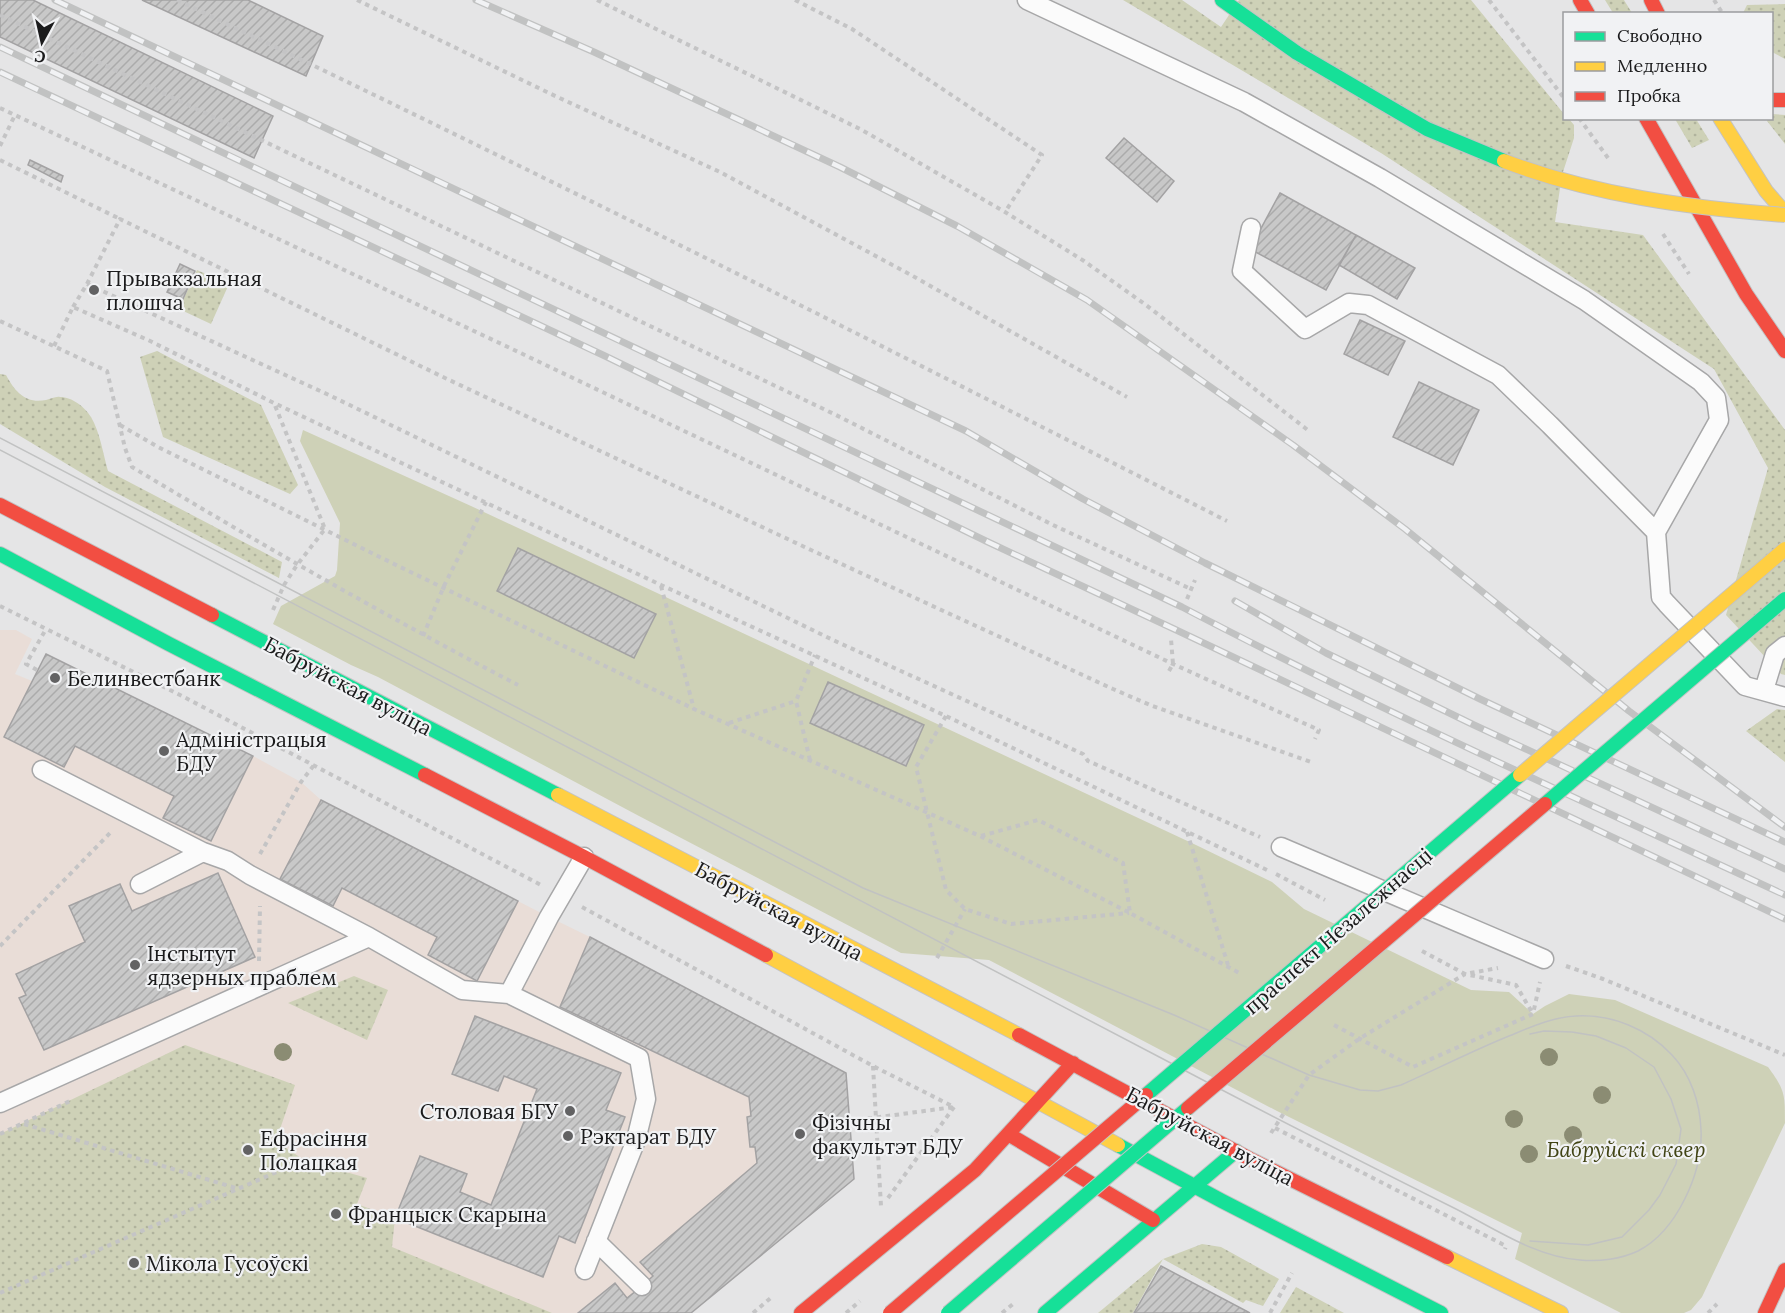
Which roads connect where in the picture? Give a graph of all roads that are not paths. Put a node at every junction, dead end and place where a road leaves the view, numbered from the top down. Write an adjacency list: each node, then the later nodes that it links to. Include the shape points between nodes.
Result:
1 (1027, 0): 11 (lane, via 1244,102 1380,178 1584,300 1701,382 1716,398 1719,420)
2 (1222, 0): 5 (main road, bridge, via 1297,53 1388,107 1502,161 1619,194 1734,212)
3 (1647, 120): 6 (main road)
4 (1721, 120): 5 (main road)
5 (1785, 214)
6 (1701, 217): 8 (main road); 9 (main road)
7 (1251, 228): 11 (lane, via 1242,271 1305,329 1349,303 1368,305 1498,375)
8 (1755, 281)
9 (1785, 351)
10 (0, 505): 26 (main road, Бабруйская вуліца)
11 (1656, 532): 16 (lane, via 1661,597 1745,686)
12 (1785, 549): 39 (main road, праспект Незалежнасці, bridge)
13 (0, 554): 21 (main road, Бабруйская вуліца)
14 (1785, 599): 40 (main road, праспект Незалежнасці, bridge)
15 (1785, 646): 16 (lane, via 1775,654)
16 (1764, 690): 17 (lane)
17 (1785, 697)
18 (42, 770): 20 (lane)
19 (1281, 847): 24 (lane)
20 (203, 852): 22 (lane); 23 (lane, via 228,861)
21 (584, 857): 25 (lane); 27 (main road, Бабруйская вуліца)
22 (140, 884)
23 (369, 937): 25 (lane, via 462,990); 28 (lane)
24 (1544, 959)
25 (509, 994): 33 (lane, via 639,1058 646,1099 636,1140)
26 (1073, 1063): 27 (main road); 30 (main road, Бабруйская вуліца)
27 (1038, 1101): 29 (main road); 31 (main road, Бабруйская вуліца)
28 (0, 1103)
29 (1008, 1134): 32 (main road); 38 (main road, via 975,1170)
30 (1236, 1151): 31 (main road); 43 (main road, Бабруйская вуліца)
31 (1196, 1186): 32 (main road); 37 (main road, Бабруйская вуліца)
32 (1153, 1220): 41 (main road)
33 (596, 1241): 34 (lane); 36 (lane)
34 (585, 1270)
35 (1785, 1270): 44 (main road)
36 (642, 1286)
37 (1411, 1306): 42 (main road, Бабруйская вуліца)
38 (801, 1313)
39 (890, 1313)
40 (948, 1313)
41 (1045, 1313)
42 (1441, 1313)
43 (1561, 1313)
44 (1766, 1313)

